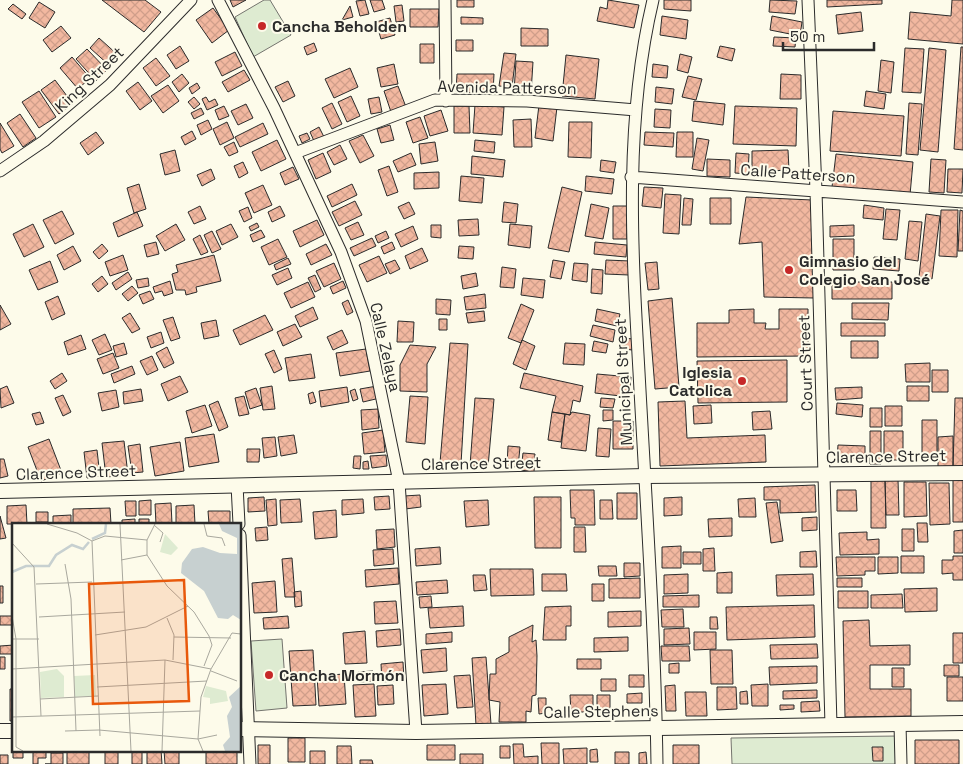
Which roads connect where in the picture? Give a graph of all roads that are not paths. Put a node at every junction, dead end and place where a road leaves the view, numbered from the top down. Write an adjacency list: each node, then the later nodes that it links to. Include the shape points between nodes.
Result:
1 (191, 0): 9 (street, King Street, via 110,85 44,142)
2 (218, 0): 8 (street, Calle Zelaya)
3 (445, 0): 6 (street)
4 (653, 0): 7 (street, Municipal Street)
5 (808, 0): 11 (street, Court Street)
6 (446, 101): 7 (street, Avenida Patterson, via 527,101); 8 (street, Avenida Patterson, via 435,100)
7 (636, 110): 10 (street, Municipal Street)
8 (295, 153): 16 (street, Calle Zelaya, via 341,252 366,321)
9 (0, 172)
10 (631, 178): 11 (street, Calle Patterson); 15 (street, Municipal Street, via 632,258)
11 (816, 190): 12 (street, Calle Patterson); 14 (street, Court Street)
12 (963, 202)
13 (963, 473): 14 (street, Clarence Street)
14 (825, 475): 15 (street, Clarence Street); 23 (street, Court Street)
15 (645, 476): 16 (street, Clarence Street); 24 (street, Municipal Street)
16 (399, 482): 17 (street, Clarence Street); 26 (street, Calle Zelaya)
17 (237, 485): 18 (street, Clarence Street); 19 (street)
18 (0, 491)
19 (239, 523)
20 (241, 574): 25 (street)
21 (963, 723): 22 (street, Calle Stephens)
22 (900, 724): 23 (street, Calle Stephens); 29 (street)
23 (831, 725): 24 (street, Calle Stephens)
24 (656, 728): 26 (street, Calle Stephens); 28 (street, Municipal Street)
25 (245, 729): 26 (street, Calle Stephens); 27 (street)
26 (416, 732)
27 (250, 764)
28 (657, 764)
29 (901, 764)

